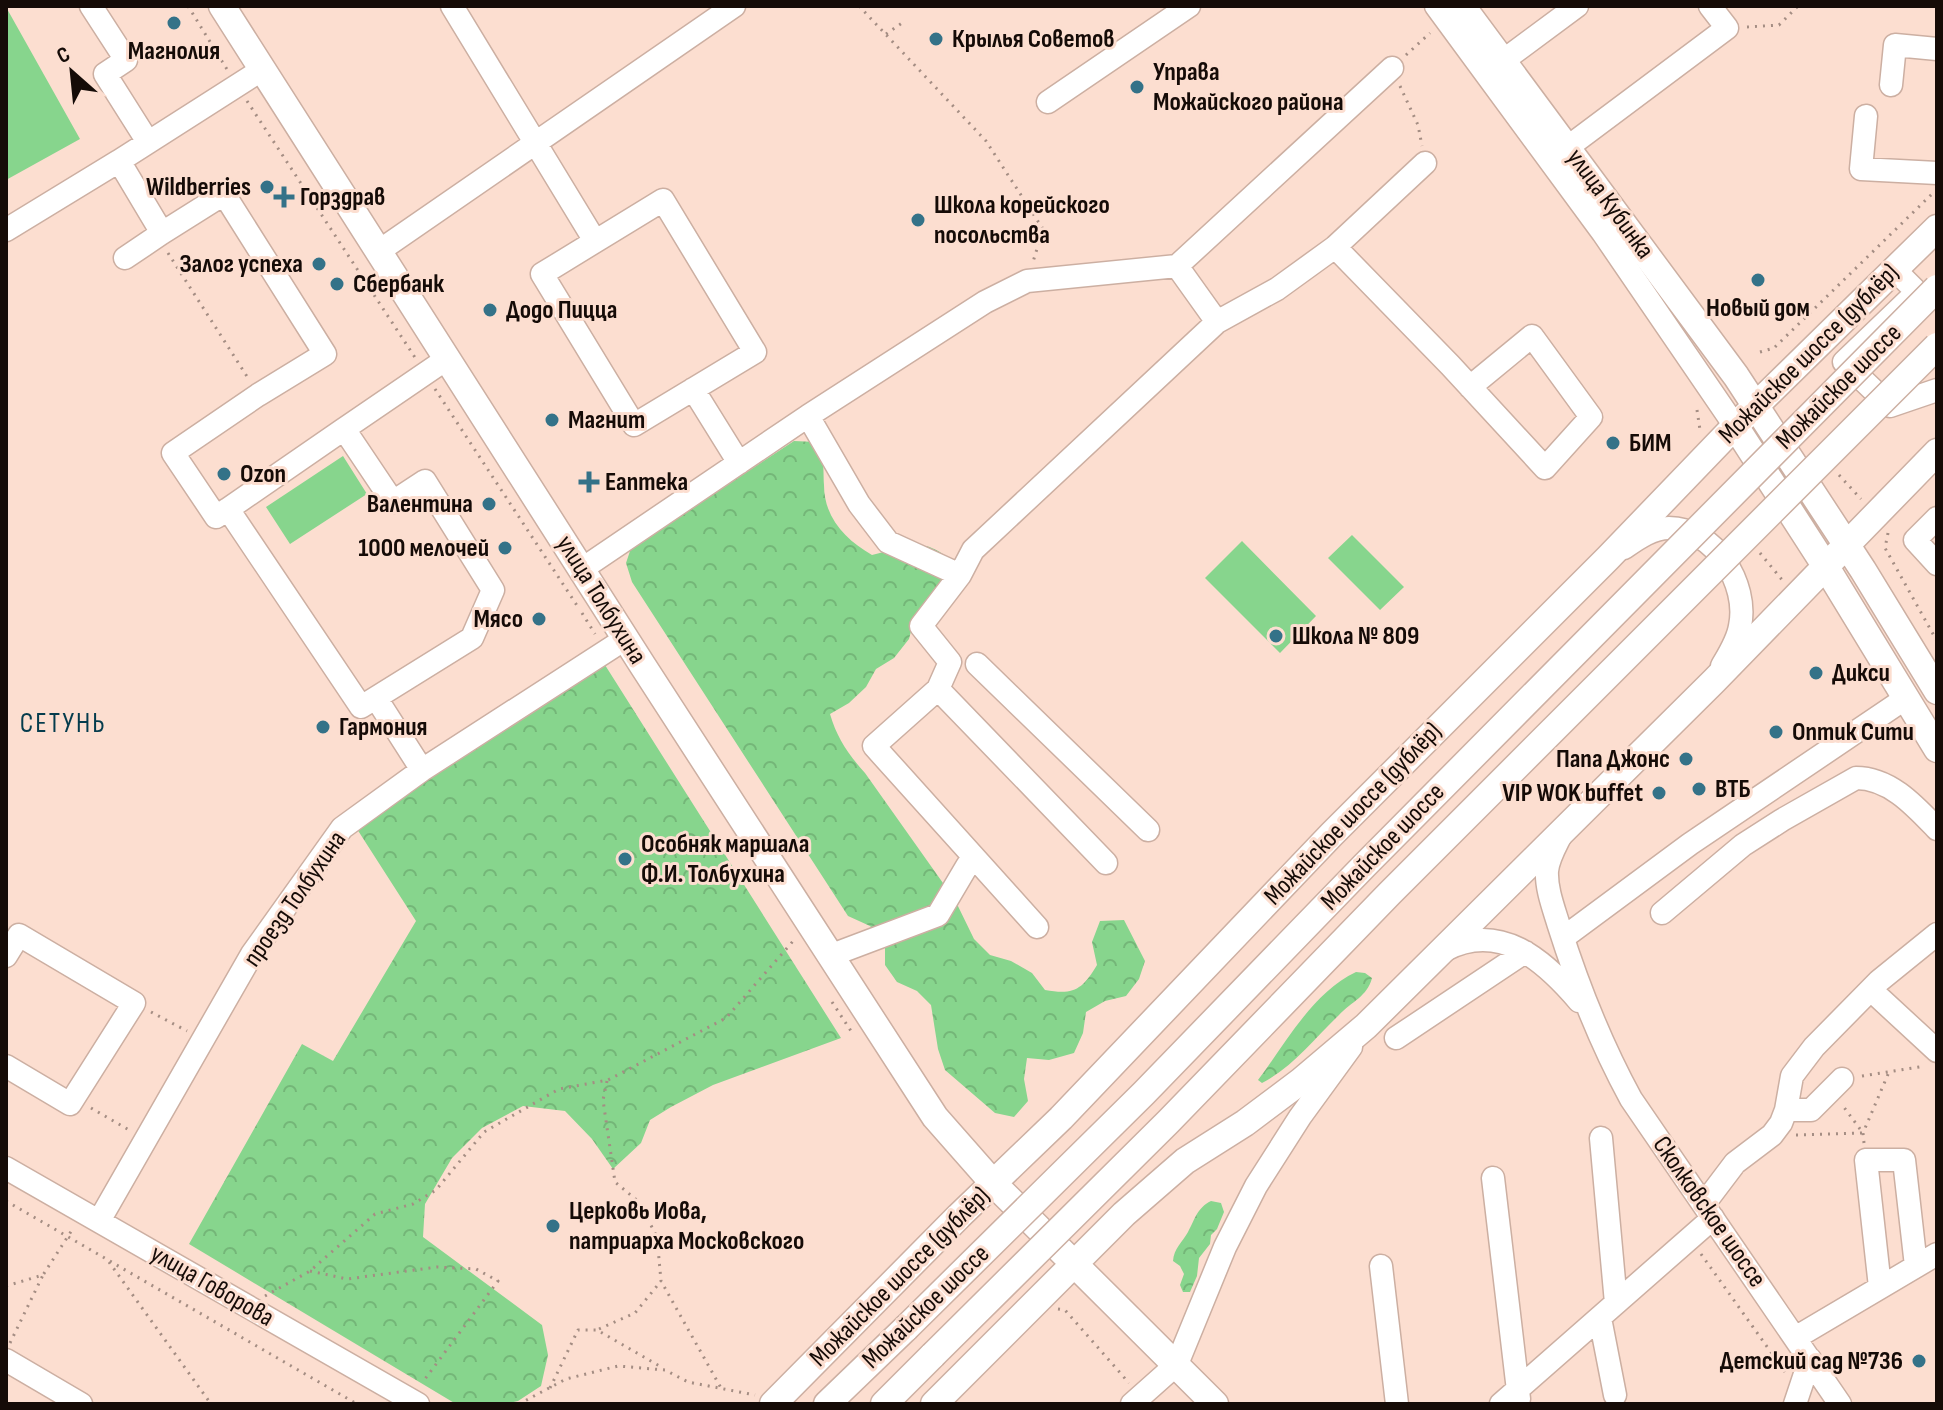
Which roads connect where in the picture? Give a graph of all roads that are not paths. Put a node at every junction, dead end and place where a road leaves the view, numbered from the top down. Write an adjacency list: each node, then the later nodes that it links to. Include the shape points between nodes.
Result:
1 (91, 6): 17 (street, via 126,60 105,74)
2 (222, 6): 13 (main road, улица Толбухина)
3 (452, 6): 18 (street)
4 (734, 6): 18 (street)
5 (1189, 6): 15 (street)
6 (1436, 6): 41 (street, via 1603,233)
7 (1462, 6): 11 (main road, улица Кубинка)
8 (1577, 6): 11 (street)
9 (1710, 6): 19 (street, via 1727,28)
10 (1937, 49): 14 (street, via 1895,45)
11 (1504, 60): 19 (main road, улица Кубинка)
12 (1392, 68): 30 (street)
13 (263, 69): 17 (street); 28 (main road, улица Толбухина)
14 (1891, 85)
15 (1048, 102)
16 (1866, 116): 22 (street, via 1861,169)
17 (148, 142): 20 (street)
18 (535, 143): 26 (street); 28 (street)
19 (1568, 147): 39 (main road, улица Кубинка)
20 (119, 161): 24 (street); 25 (street)
21 (1425, 163): 27 (street)
22 (1937, 173)
23 (1937, 228): 31 (main road, Можайское шоссе (дублёр))
24 (6, 230)
25 (160, 235): 29 (street); 45 (street, via 224,194 325,354 173,453 216,517)
26 (595, 241): 37 (street, via 542,274 634,425); 37 (street, via 663,200 755,352)
27 (1335, 247): 33 (street, via 1277,289); 36 (street)
28 (379, 251): 35 (main road, улица Толбухина)
29 (125, 258)
30 (1177, 266): 33 (street); 40 (street, via 1027,281 985,302)
31 (1895, 270): 38 (street, via 1917,292 1844,362 1890,406); 39 (main road, Можайское шоссе (дублёр))
32 (1937, 288): 108 (main road, Можайское шоссе, bridge, via 1144,1093)
33 (1217, 322): 52 (street, via 973,550)
34 (1937, 346): 109 (main road, Можайское шоссе, bridge)
35 (448, 358): 42 (street); 51 (main road, улица Толбухина)
36 (1470, 387): 36 (street, via 1545,468 1591,417 1532,336)
37 (693, 389): 44 (street)
38 (1937, 390)
39 (1756, 405): 41 (main road, Можайское шоссе (дублёр)); 47 (main road, улица Кубинка)
40 (808, 416): 44 (street); 52 (street, via 859,504 888,542)
41 (1735, 426): 48 (main road, Можайское шоссе (дублёр)); 50 (main road)
42 (344, 429): 45 (street); 58 (street, via 393,502 425,481 493,590 472,638)
43 (1937, 452): 47 (main road)
44 (739, 463): 51 (street)
45 (228, 509): 58 (street, via 361,707)
46 (1937, 518): 49 (street, via 1915,540)
47 (1847, 546): 50 (main road); 56 (main road, улица Кубинка)
48 (1608, 558): 55 (street, via 1645,534 1666,528 1689,531 1713,546 1731,569 1741,626); 88 (main road, Можайское шоссе (дублёр))
49 (1937, 564)
50 (1826, 567): 55 (main road); 59 (main road)
51 (582, 569): 53 (main road, улица Толбухина)
52 (960, 575): 57 (street, via 921,626 950,662)
53 (616, 645): 61 (street, проезд Толбухина); 75 (main road, улица Толбухина)
54 (977, 664): 64 (street)
55 (1714, 681): 62 (main road)
56 (1935, 683)
57 (938, 689): 66 (street); 70 (street, via 874,746)
58 (376, 698): 61 (street)
59 (1906, 698): 60 (main road); 65 (street)
60 (1937, 749)
61 (422, 770): 90 (street, проезд Толбухина, via 342,828 252,954 146,1140)
62 (1565, 829): 72 (street, Сколковское шоссе, via 1547,872); 73 (main road)
63 (1937, 829): 68 (street, via 1884,783 1856,778 1743,845)
64 (1148, 830)
65 (1690, 844): 68 (street); 72 (street)
66 (1106, 863)
67 (967, 866): 75 (street, via 938,915)
68 (1710, 872): 69 (street)
69 (1662, 913)
70 (1037, 927)
71 (1937, 934): 77 (street)
72 (1563, 938): 78 (street, Сколковское шоссе)
73 (1443, 951): 74 (street, Сколковское шоссе, via 1475,939 1493,939); 79 (main road)
74 (1525, 952): 78 (street, Сколковское шоссе, via 1556,975); 80 (street)
75 (832, 955): 88 (main road, улица Толбухина, via 935,1117)
76 (6, 956): 82 (street, via 19,935 134,1003 70,1104)
77 (1871, 990): 81 (street); 84 (street, via 1792,1076)
78 (1590, 1014): 89 (street, Сколковское шоссе, via 1631,1099)
79 (1366, 1026): 92 (main road, via 1245,1123 1185,1161); 100 (street, via 1256,1186)
80 (1396, 1038)
81 (1937, 1051)
82 (6, 1066)
83 (1842, 1079): 84 (street, via 1811,1110)
84 (1786, 1110): 89 (street, via 1772,1135 1735,1163)
85 (1601, 1138): 96 (street)
86 (6, 1168): 90 (street, улица Говорова)
87 (1493, 1178): 104 (street)
88 (994, 1184): 92 (main road, улица Толбухина); 105 (main road, Можайское шоссе (дублёр))
89 (1708, 1211): 96 (street, via 1690,1238); 97 (street, Сколковское шоссе)
90 (91, 1217): 102 (street, улица Говорова)
91 (1937, 1254): 94 (street)
92 (1073, 1264): 100 (main road, улица Толбухина); 110 (main road)
93 (1381, 1266): 112 (street)
94 (1916, 1266): 95 (street); 95 (street, via 1904,1160 1866,1160)
95 (1880, 1287): 97 (street)
96 (1608, 1310): 101 (street); 104 (street)
97 (1795, 1338): 98 (street, Сколковское шоссе)
98 (1810, 1359): 103 (street); 113 (street, Сколковское шоссе)
99 (6, 1360): 107 (street)
100 (1177, 1364): 106 (street); 111 (main road, улица Толбухина)
101 (1615, 1395)
102 (418, 1396)
103 (1797, 1398)
104 (1513, 1399)
105 (767, 1400)
106 (1137, 1400)
107 (81, 1404)
108 (827, 1404)
109 (884, 1404)
110 (934, 1404)
111 (1215, 1404)
112 (1397, 1404)
113 (1840, 1404)

